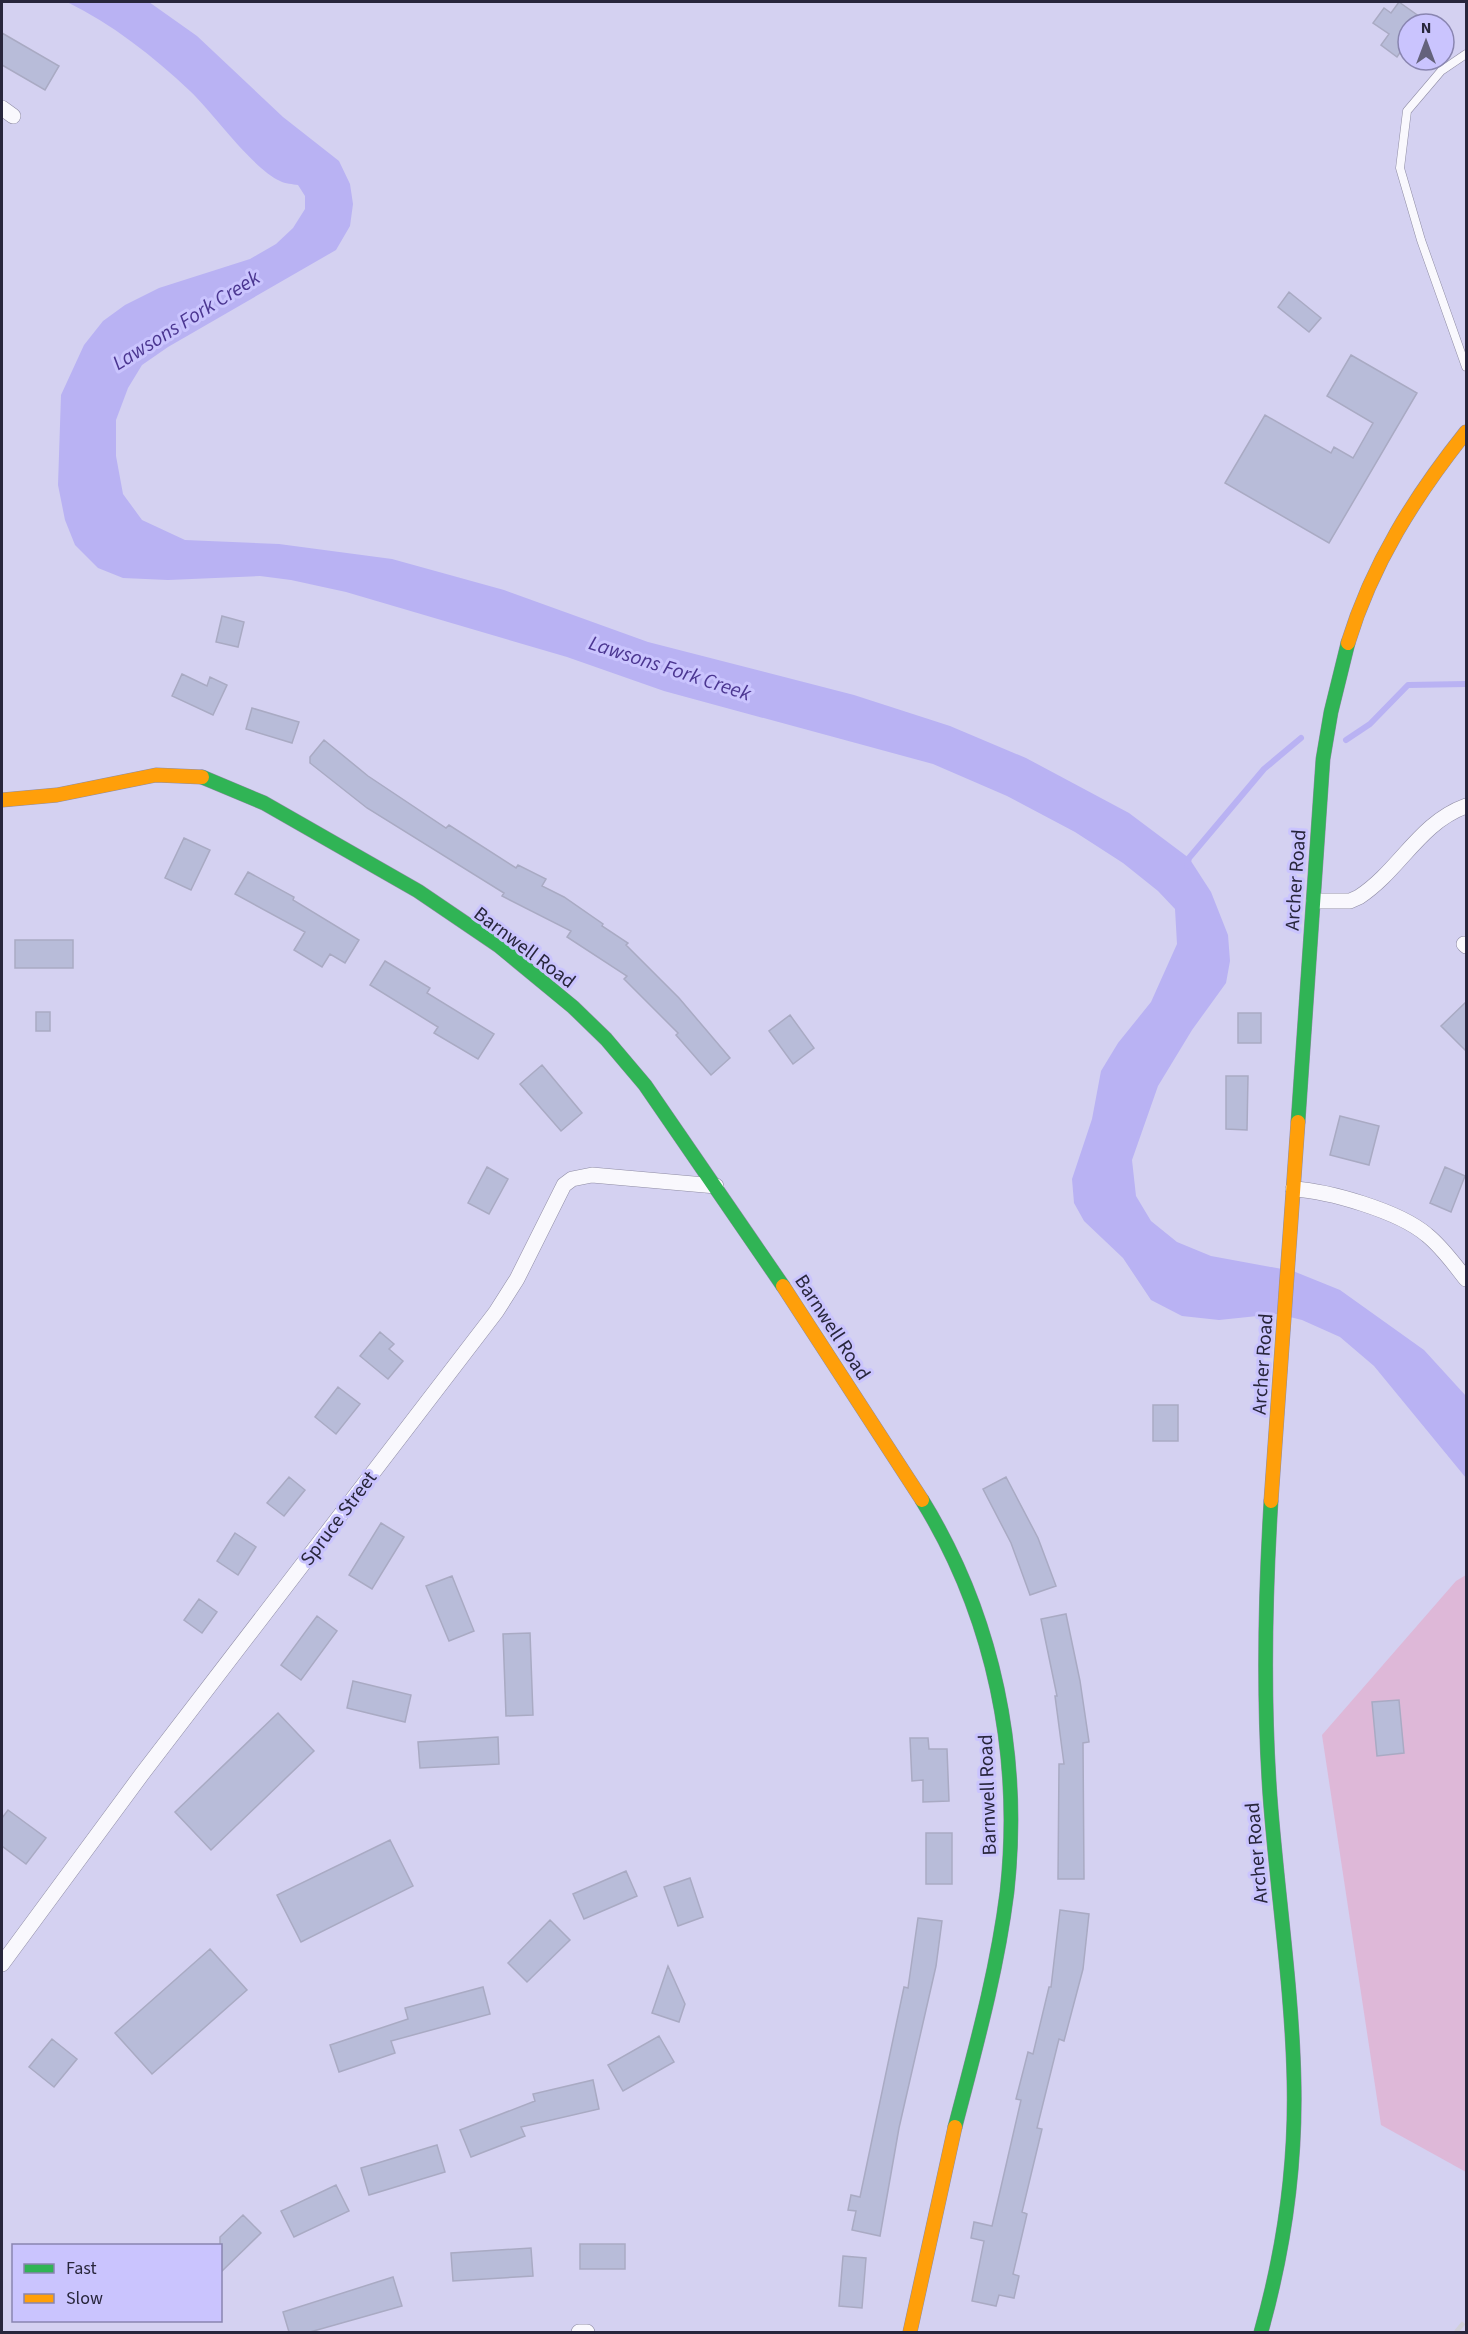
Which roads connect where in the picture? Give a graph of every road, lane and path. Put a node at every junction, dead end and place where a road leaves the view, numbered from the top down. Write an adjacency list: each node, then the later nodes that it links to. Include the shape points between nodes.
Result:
1 (1467, 54): 2 (lane, via 1441,71 1407,111 1400,168 1421,240)
2 (1467, 367)
3 (1467, 432): 6 (street, Archer Road, via 1408,509 1386,547 1352,627 1330,712 1323,759)
4 (2, 800): 7 (street, Barnwell Road, via 60,795 169,773 190,774 242,791 334,840 477,932 578,1011 637,1074)
5 (1467, 806): 6 (street, via 1425,830 1407,853 1359,897 1350,901)
6 (1314, 901): 8 (street, Archer Road)
7 (716, 1186): 10 (street, Spruce Street, via 592,1175 564,1185 496,1312 142,1774); 13 (street, Barnwell Road, via 933,1521 969,1593 999,1694 1006,1741 1011,1836 1002,1931)
8 (1293, 1189): 9 (street, via 1331,1195 1402,1219 1427,1235); 14 (street, Archer Road, via 1267,1564 1265,1680 1270,1796 1292,2043 1294,2121 1286,2224)
9 (1467, 1279)
10 (2, 1964)
11 (579, 2332): 12 (street)
12 (587, 2332)
13 (910, 2332)
14 (1261, 2332)

